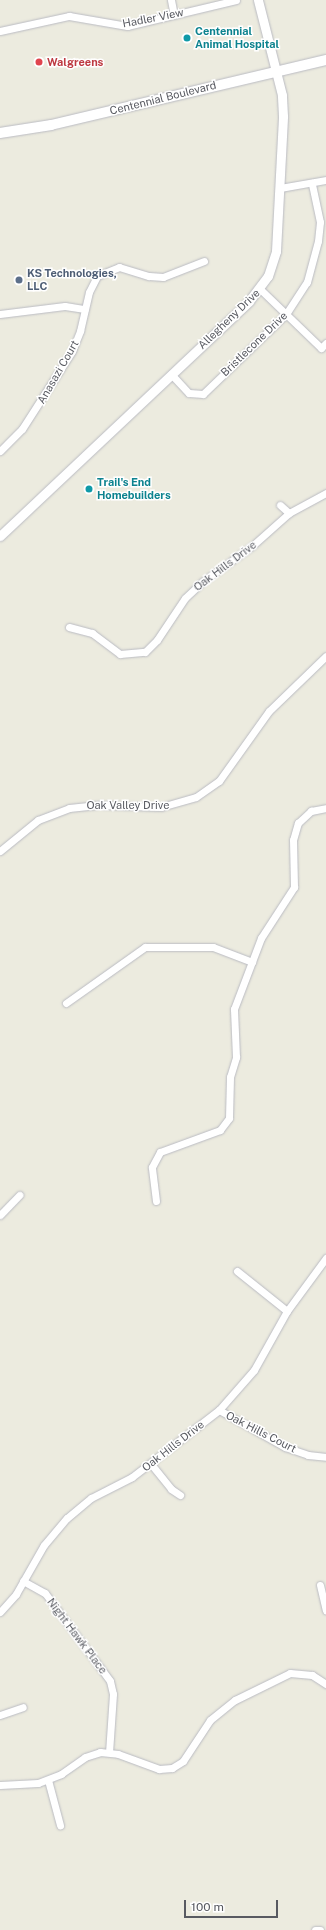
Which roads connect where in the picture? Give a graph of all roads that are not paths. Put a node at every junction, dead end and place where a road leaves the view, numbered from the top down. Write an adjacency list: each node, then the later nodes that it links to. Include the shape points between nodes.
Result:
1 (171, 0): 5 (street)
2 (236, 0): 4 (street, Hadler View)
3 (258, 0): 8 (street, Allegheny Drive)
4 (210, 3): 5 (street, Hadler View)
5 (174, 15): 6 (street, Hadler View, via 127,26 69,16)
6 (0, 31)
7 (326, 60): 8 (main road, Centennial Boulevard)
8 (276, 71): 9 (main road, Centennial Boulevard, via 51,125); 12 (street, Allegheny Drive, via 283,116)
9 (0, 133)
10 (326, 180): 11 (street)
11 (312, 183): 12 (street); 17 (street, Bristlecone Drive, via 320,222 318,241 307,282)
12 (280, 188): 14 (street, Allegheny Drive, via 274,264)
13 (204, 261): 15 (street, Anasazi Court, via 163,277 149,276 126,267 111,268 92,284)
14 (260, 289): 17 (street); 19 (street, Allegheny Drive)
15 (85, 308): 16 (street, via 65,306); 20 (street, Anasazi Court, via 72,351 22,429)
16 (0, 314)
17 (286, 314): 18 (street); 19 (street, Bristlecone Drive, via 203,394 188,393)
18 (323, 345)
19 (171, 374): 24 (street, Allegheny Drive)
20 (0, 451)
21 (326, 493): 23 (street, Oak Hills Drive)
22 (280, 505): 23 (street)
23 (289, 513): 25 (street, Oak Hills Drive, via 252,546 192,590 157,640 144,652 120,654 92,633)
24 (0, 536)
25 (69, 627)
26 (326, 656): 28 (street, Oak Valley Drive, via 269,711 219,781 196,797 161,807 100,805 69,808 38,820)
27 (326, 808): 29 (street, via 311,811 298,824 293,840 294,887 266,929)
28 (0, 851)
29 (252, 962): 30 (street, via 213,947 145,947); 32 (street, via 234,1009 236,1057 230,1077 229,1118 220,1130 160,1152 152,1167)
30 (66, 1003)
31 (19, 1195): 33 (street)
32 (156, 1201)
33 (0, 1216)
34 (326, 1258): 36 (street, Oak Hills Drive)
35 (237, 1271): 36 (street)
36 (287, 1311): 37 (street, Oak Hills Drive, via 262,1358)
37 (219, 1410): 38 (street, Oak Hills Court, via 285,1447 308,1455); 39 (street, Oak Hills Drive)
38 (326, 1457)
39 (151, 1464): 40 (street, via 171,1489); 41 (street, Oak Hills Drive, via 125,1482 91,1498 67,1518 41,1549)
40 (180, 1495)
41 (23, 1581): 44 (street, Oak Hills Drive); 48 (street, Night Hawk Place, via 45,1593 110,1681 113,1694)
42 (320, 1585): 43 (street)
43 (326, 1610)
44 (0, 1612)
45 (326, 1684): 48 (street, via 312,1675 290,1673 235,1700 210,1720 183,1761 172,1768 159,1769)
46 (23, 1707): 47 (street)
47 (0, 1715)
48 (109, 1752): 49 (street, via 86,1757)
49 (48, 1780): 50 (street, via 25,1786); 51 (street)
50 (0, 1785)
51 (60, 1825)
52 (316, 1930): 53 (street)
53 (320, 1930)

